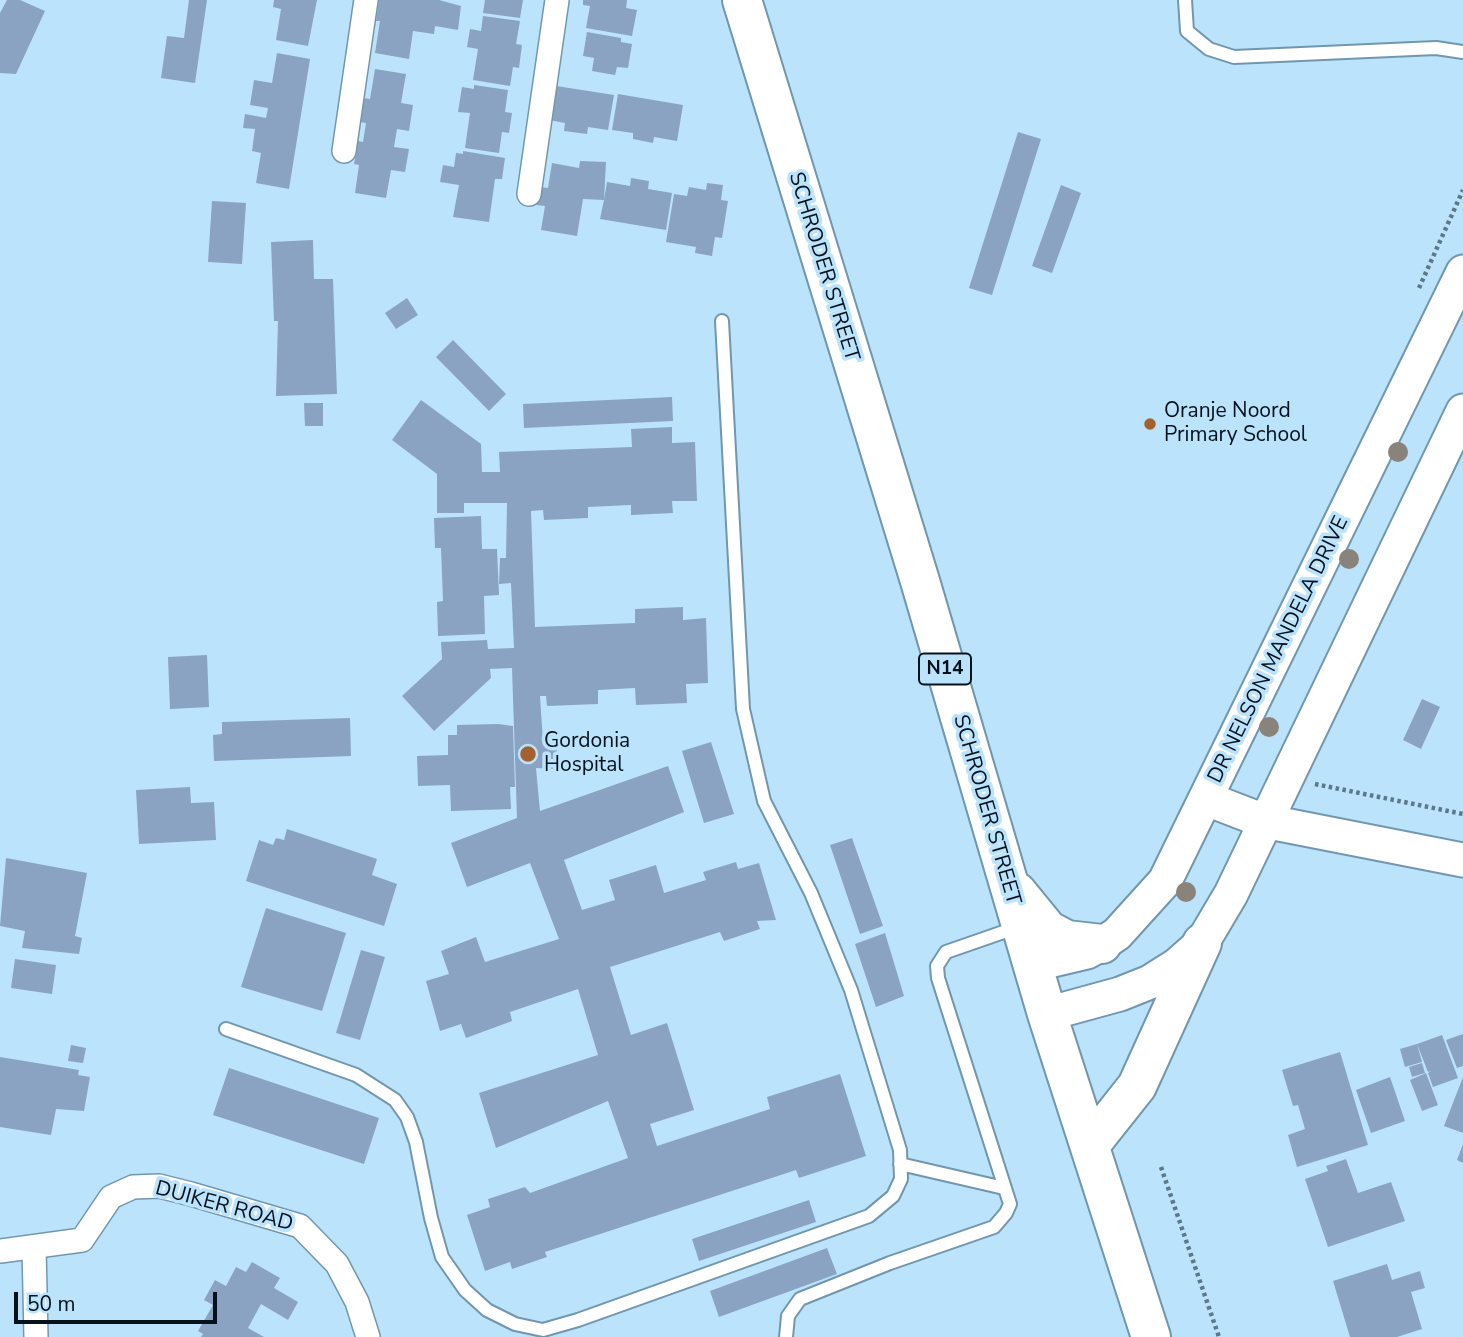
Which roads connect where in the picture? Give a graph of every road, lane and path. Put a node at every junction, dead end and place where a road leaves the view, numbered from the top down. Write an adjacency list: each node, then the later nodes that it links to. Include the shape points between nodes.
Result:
1 (366, 0): 6 (street)
2 (558, 0): 7 (street)
3 (742, 0): 16 (highway, SCHRODER STREET / N14, via 920,581)
4 (1185, 0): 5 (lane, via 1187,31 1209,49 1234,57 1436,48)
5 (1463, 52)
6 (344, 151)
7 (529, 194)
8 (1463, 272): 12 (street, DR NELSON MANDELA DRIVE)
9 (722, 320): 24 (lane, via 743,709 764,801 811,893 851,990 900,1150)
10 (1463, 411): 14 (street)
11 (1321, 772): 13 (path, via 1315,784)
12 (1207, 799): 14 (street); 19 (street, DR NELSON MANDELA DRIVE, via 1165,881 1117,934)
13 (1463, 814)
14 (1264, 821): 15 (street); 18 (street, via 1231,894)
15 (1463, 860)
16 (1003, 870): 17 (highway, SCHRODER STREET / N14); 19 (highway, via 1048,930 1067,940)
17 (1020, 926): 20 (highway, SCHRODER STREET / N14); 26 (lane, via 946,953 937,966)
18 (1202, 943): 21 (street, via 1150,982); 23 (highway, via 1137,1086)
19 (1102, 944): 20 (street, DR NELSON MANDELA DRIVE)
20 (1032, 965): 21 (highway, SCHRODER STREET / N14)
21 (1047, 1014): 23 (highway, SCHRODER STREET / N14)
22 (226, 1029): 24 (lane, via 356,1075 395,1100 416,1142 442,1257 465,1290 487,1310 543,1330 869,1216 893,1196 901,1179)
23 (1091, 1144): 32 (highway, SCHRODER STREET / N14)
24 (900, 1164): 26 (lane)
25 (1161, 1167): 33 (path)
26 (1004, 1188): 31 (lane, via 1010,1204 1001,1222 800,1299 788,1316)
27 (34, 1247): 28 (street, DUIKER ROAD); 29 (street); 30 (street, DUIKER ROAD, via 82,1240 111,1197 133,1187 159,1186 191,1194 300,1226 337,1264 357,1302)
28 (0, 1251)
29 (36, 1337)
30 (368, 1337)
31 (786, 1337)
32 (1151, 1337)
33 (1219, 1337)

